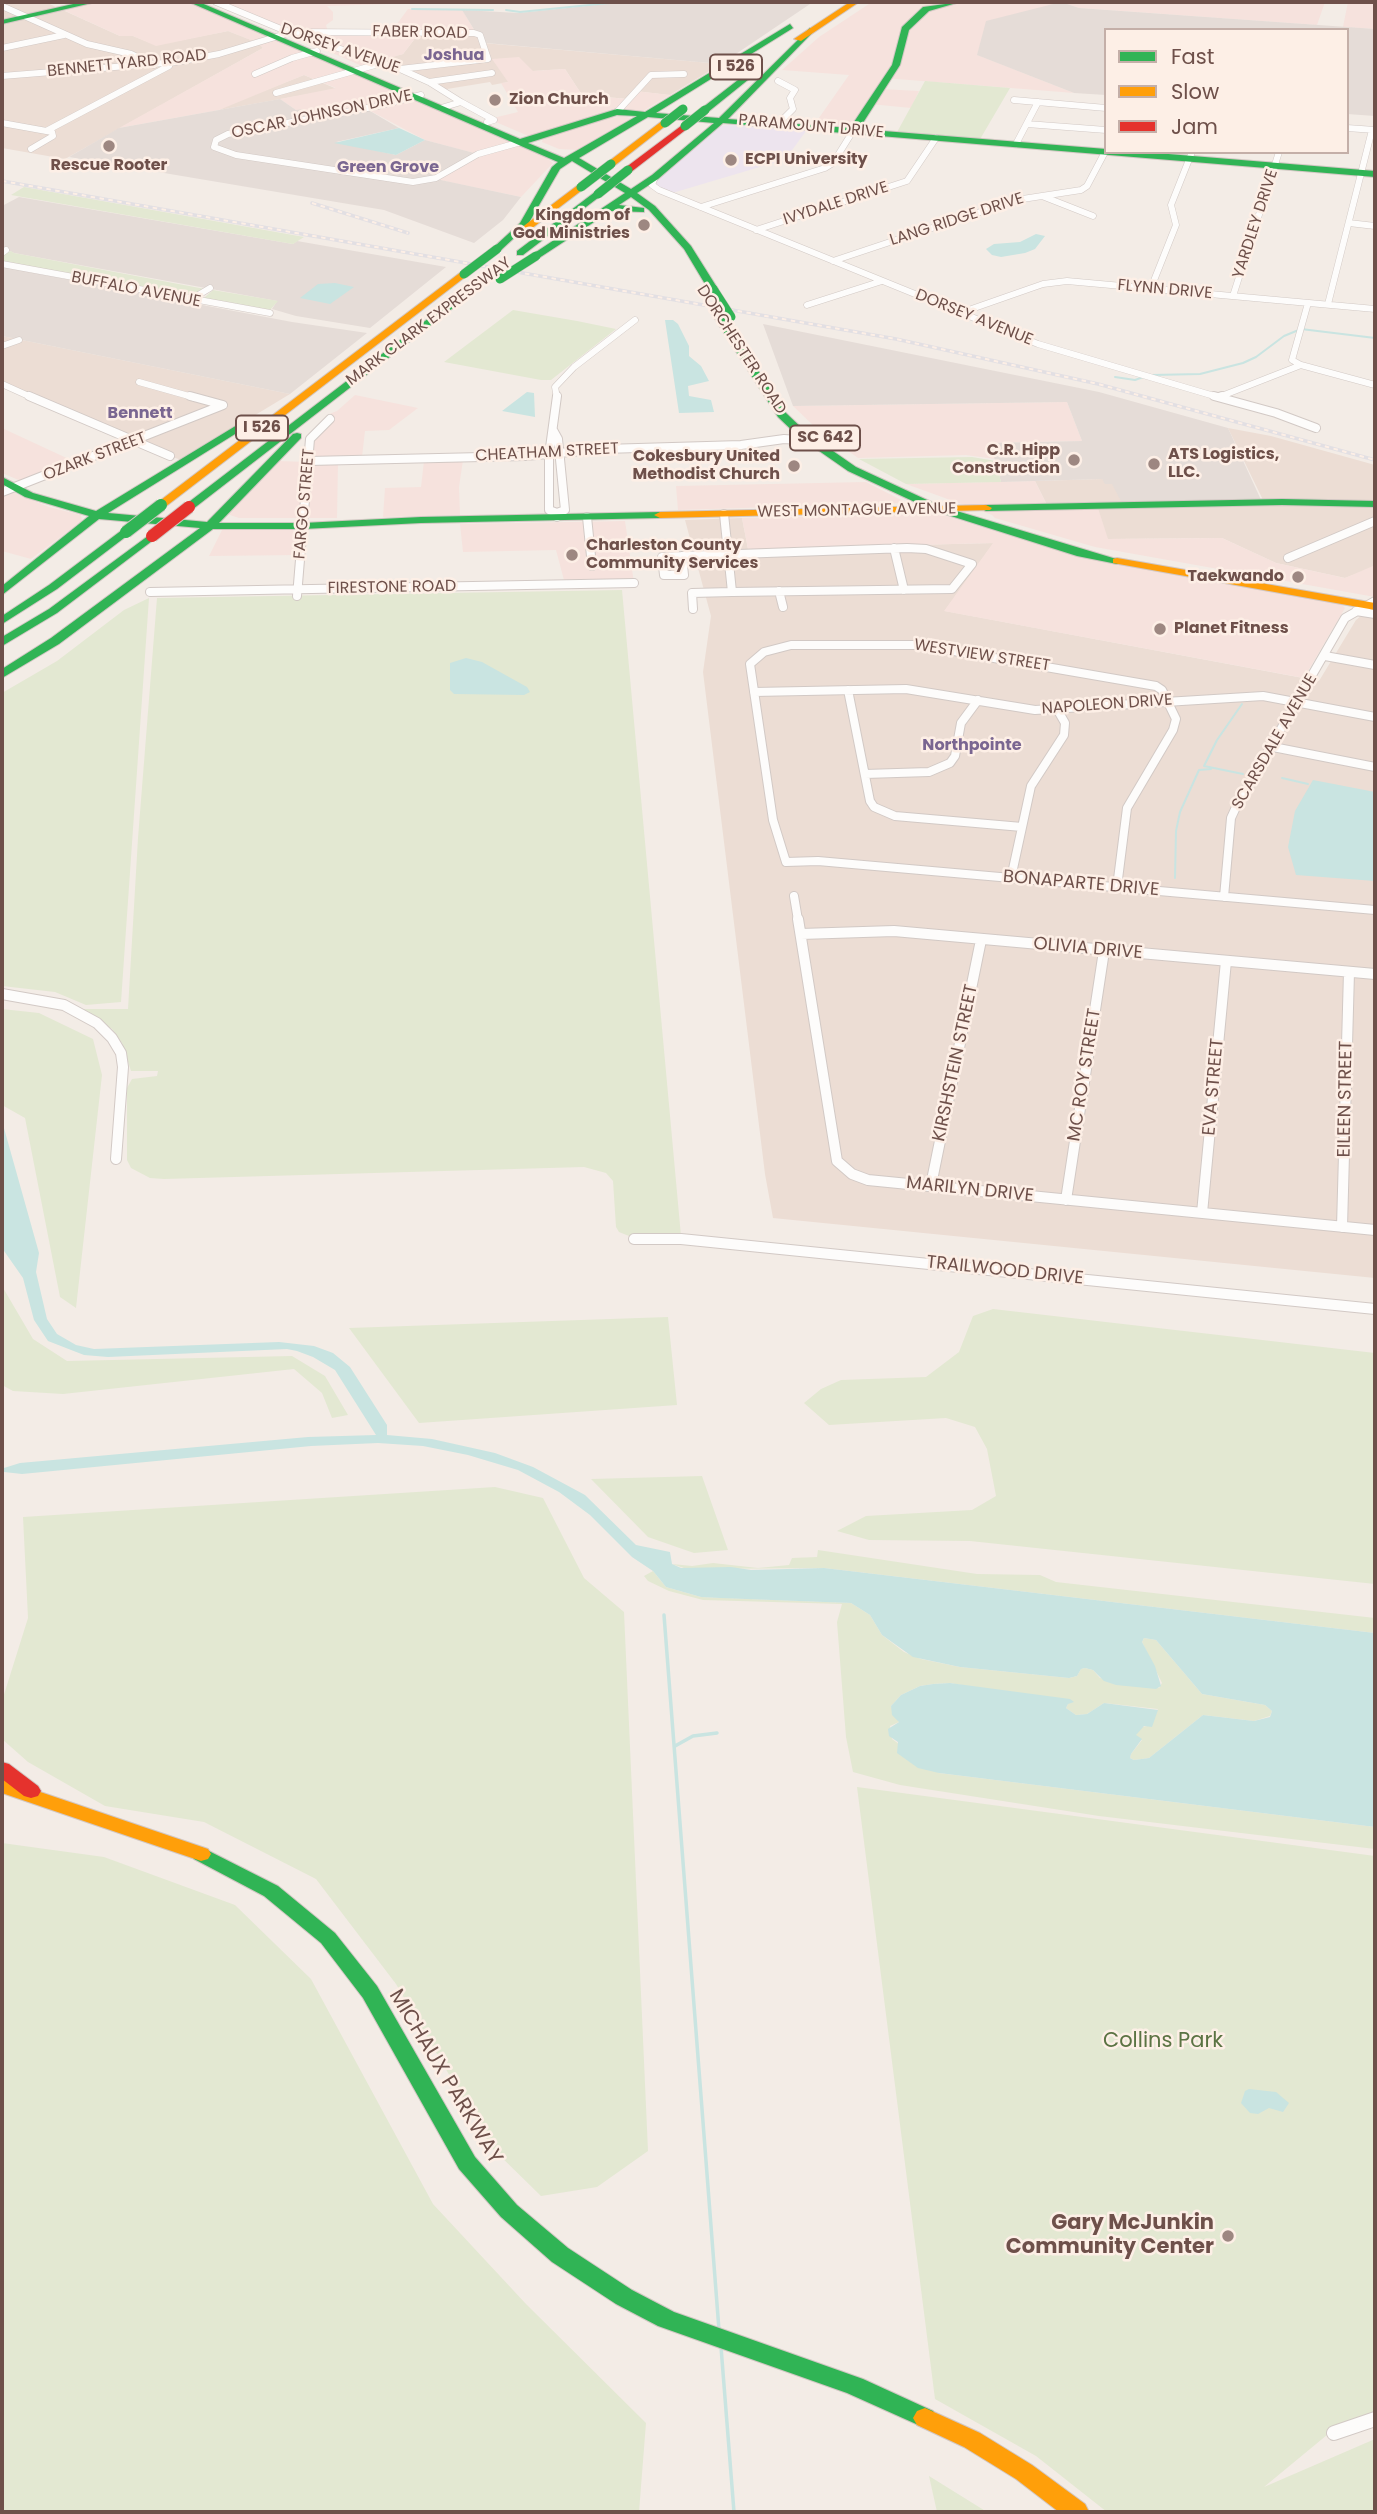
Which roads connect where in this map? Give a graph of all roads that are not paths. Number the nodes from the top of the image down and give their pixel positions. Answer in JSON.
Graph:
{"nodes":[{"id":1,"x":92,"y":2,"type":"edge"},
{"id":2,"x":193,"y":2,"type":"edge"},
{"id":3,"x":202,"y":2,"type":"edge"},
{"id":4,"x":216,"y":2,"type":"edge"},
{"id":5,"x":830,"y":2,"type":"edge"},
{"id":6,"x":855,"y":2,"type":"edge"},
{"id":7,"x":956,"y":2,"type":"edge"},
{"id":8,"x":2,"y":6,"type":"edge"},
{"id":9,"x":229,"y":15,"type":"junction"},
{"id":10,"x":26,"y":17,"type":"junction"},
{"id":11,"x":2,"y":22,"type":"edge"},
{"id":12,"x":790,"y":26,"type":"junction"},
{"id":13,"x":810,"y":30,"type":"junction"},
{"id":14,"x":64,"y":35,"type":"junction"},
{"id":15,"x":283,"y":35,"type":"junction"},
{"id":16,"x":2,"y":48,"type":"edge"},
{"id":17,"x":314,"y":52,"type":"junction"},
{"id":18,"x":177,"y":62,"type":"junction"},
{"id":19,"x":382,"y":63,"type":"junction"},
{"id":20,"x":154,"y":65,"type":"junction"},
{"id":21,"x":400,"y":69,"type":"junction"},
{"id":22,"x":357,"y":70,"type":"junction"},
{"id":23,"x":492,"y":73,"type":"dead end"},
{"id":24,"x":255,"y":74,"type":"dead end"},
{"id":25,"x":684,"y":74,"type":"dead end"},
{"id":26,"x":2,"y":76,"type":"edge"},
{"id":27,"x":778,"y":82,"type":"dead end"},
{"id":28,"x":422,"y":91,"type":"junction"},
{"id":29,"x":276,"y":93,"type":"dead end"},
{"id":30,"x":1014,"y":100,"type":"dead end"},
{"id":31,"x":1038,"y":102,"type":"junction"},
{"id":32,"x":450,"y":105,"type":"junction"},
{"id":33,"x":1104,"y":108,"type":"edge"},
{"id":34,"x":617,"y":112,"type":"junction"},
{"id":35,"x":648,"y":114,"type":"junction"},
{"id":36,"x":722,"y":120,"type":"junction"},
{"id":37,"x":2,"y":123,"type":"edge"},
{"id":38,"x":1027,"y":124,"type":"junction"},
{"id":39,"x":777,"y":125,"type":"junction"},
{"id":40,"x":1349,"y":128,"type":"edge"},
{"id":41,"x":48,"y":130,"type":"junction"},
{"id":42,"x":1104,"y":130,"type":"edge"},
{"id":43,"x":1374,"y":130,"type":"edge"},
{"id":44,"x":853,"y":131,"type":"junction"},
{"id":45,"x":936,"y":138,"type":"junction"},
{"id":46,"x":525,"y":140,"type":"junction"},
{"id":47,"x":1016,"y":144,"type":"junction"},
{"id":48,"x":31,"y":149,"type":"dead end"},
{"id":49,"x":588,"y":150,"type":"junction"},
{"id":50,"x":550,"y":151,"type":"junction"},
{"id":51,"x":1104,"y":152,"type":"edge"},
{"id":52,"x":1105,"y":154,"type":"edge"},
{"id":53,"x":1148,"y":154,"type":"edge"},
{"id":54,"x":1191,"y":156,"type":"edge"},
{"id":55,"x":1277,"y":159,"type":"edge"},
{"id":56,"x":565,"y":162,"type":"junction"},
{"id":57,"x":1368,"y":174,"type":"edge"},
{"id":58,"x":657,"y":183,"type":"junction"},
{"id":59,"x":628,"y":195,"type":"junction"},
{"id":60,"x":1039,"y":195,"type":"junction"},
{"id":61,"x":701,"y":207,"type":"junction"},
{"id":62,"x":606,"y":209,"type":"junction"},
{"id":63,"x":641,"y":211,"type":"junction"},
{"id":64,"x":1093,"y":216,"type":"dead end"},
{"id":65,"x":1349,"y":223,"type":"junction"},
{"id":66,"x":1375,"y":226,"type":"edge"},
{"id":67,"x":756,"y":230,"type":"junction"},
{"id":68,"x":497,"y":249,"type":"junction"},
{"id":69,"x":528,"y":255,"type":"junction"},
{"id":70,"x":832,"y":261,"type":"junction"},
{"id":71,"x":2,"y":264,"type":"edge"},
{"id":72,"x":882,"y":281,"type":"junction"},
{"id":73,"x":210,"y":288,"type":"dead end"},
{"id":74,"x":707,"y":288,"type":"junction"},
{"id":75,"x":1150,"y":288,"type":"junction"},
{"id":76,"x":1233,"y":296,"type":"junction"},
{"id":77,"x":190,"y":300,"type":"junction"},
{"id":78,"x":1308,"y":303,"type":"junction"},
{"id":79,"x":1328,"y":304,"type":"junction"},
{"id":80,"x":807,"y":305,"type":"dead end"},
{"id":81,"x":1375,"y":309,"type":"edge"},
{"id":82,"x":270,"y":313,"type":"dead end"},
{"id":83,"x":960,"y":313,"type":"junction"},
{"id":84,"x":724,"y":316,"type":"junction"},
{"id":85,"x":635,"y":320,"type":"dead end"},
{"id":86,"x":19,"y":340,"type":"dead end"},
{"id":87,"x":2,"y":346,"type":"edge"},
{"id":88,"x":362,"y":350,"type":"junction"},
{"id":89,"x":1301,"y":365,"type":"junction"},
{"id":90,"x":370,"y":368,"type":"junction"},
{"id":91,"x":139,"y":382,"type":"dead end"},
{"id":92,"x":2,"y":384,"type":"edge"},
{"id":93,"x":1375,"y":385,"type":"edge"},
{"id":94,"x":1219,"y":397,"type":"junction"},
{"id":95,"x":330,"y":419,"type":"dead end"},
{"id":96,"x":1316,"y":428,"type":"dead end"},
{"id":97,"x":553,"y":430,"type":"junction"},
{"id":98,"x":790,"y":434,"type":"junction"},
{"id":99,"x":132,"y":442,"type":"junction"},
{"id":100,"x":560,"y":453,"type":"junction"},
{"id":101,"x":549,"y":455,"type":"junction"},
{"id":102,"x":170,"y":456,"type":"dead end"},
{"id":103,"x":309,"y":461,"type":"junction"},
{"id":104,"x":7,"y":486,"type":"edge"},
{"id":105,"x":1375,"y":504,"type":"edge"},
{"id":106,"x":936,"y":508,"type":"junction"},
{"id":107,"x":961,"y":508,"type":"junction"},
{"id":108,"x":100,"y":513,"type":"junction"},
{"id":109,"x":724,"y":514,"type":"junction"},
{"id":110,"x":557,"y":515,"type":"junction"},
{"id":111,"x":587,"y":517,"type":"junction"},
{"id":112,"x":1375,"y":521,"type":"edge"},
{"id":113,"x":212,"y":524,"type":"junction"},
{"id":114,"x":303,"y":524,"type":"junction"},
{"id":115,"x":894,"y":548,"type":"junction"},
{"id":116,"x":729,"y":554,"type":"junction"},
{"id":117,"x":682,"y":556,"type":"dead end"},
{"id":118,"x":1288,"y":558,"type":"dead end"},
{"id":119,"x":592,"y":566,"type":"dead end"},
{"id":120,"x":634,"y":583,"type":"dead end"},
{"id":121,"x":904,"y":590,"type":"junction"},
{"id":122,"x":779,"y":591,"type":"junction"},
{"id":123,"x":2,"y":592,"type":"edge"},
{"id":124,"x":150,"y":592,"type":"dead end"},
{"id":125,"x":732,"y":592,"type":"junction"},
{"id":126,"x":297,"y":593,"type":"junction"},
{"id":127,"x":783,"y":607,"type":"dead end"},
{"id":128,"x":1370,"y":608,"type":"edge"},
{"id":129,"x":693,"y":609,"type":"dead end"},
{"id":130,"x":2,"y":621,"type":"edge"},
{"id":131,"x":2,"y":644,"type":"edge"},
{"id":132,"x":1325,"y":656,"type":"junction"},
{"id":133,"x":1375,"y":665,"type":"edge"},
{"id":134,"x":2,"y":674,"type":"edge"},
{"id":135,"x":848,"y":690,"type":"junction"},
{"id":136,"x":754,"y":692,"type":"junction"},
{"id":137,"x":978,"y":700,"type":"junction"},
{"id":138,"x":1168,"y":701,"type":"junction"},
{"id":139,"x":1298,"y":703,"type":"junction"},
{"id":140,"x":1057,"y":709,"type":"junction"},
{"id":141,"x":1375,"y":717,"type":"edge"},
{"id":142,"x":1272,"y":747,"type":"junction"},
{"id":143,"x":1375,"y":767,"type":"edge"},
{"id":144,"x":864,"y":774,"type":"junction"},
{"id":145,"x":1022,"y":827,"type":"junction"},
{"id":146,"x":786,"y":862,"type":"joint"},
{"id":147,"x":1012,"y":878,"type":"junction"},
{"id":148,"x":1117,"y":887,"type":"junction"},
{"id":149,"x":794,"y":896,"type":"dead end"},
{"id":150,"x":1224,"y":897,"type":"junction"},
{"id":151,"x":1375,"y":910,"type":"edge"},
{"id":152,"x":801,"y":934,"type":"junction"},
{"id":153,"x":981,"y":940,"type":"junction"},
{"id":154,"x":1104,"y":951,"type":"junction"},
{"id":155,"x":1226,"y":961,"type":"junction"},
{"id":156,"x":1349,"y":972,"type":"junction"},
{"id":157,"x":1375,"y":974,"type":"edge"},
{"id":158,"x":2,"y":996,"type":"edge"},
{"id":159,"x":116,"y":1158,"type":"dead end"},
{"id":160,"x":931,"y":1185,"type":"junction"},
{"id":161,"x":1066,"y":1200,"type":"junction"},
{"id":162,"x":1202,"y":1213,"type":"junction"},
{"id":163,"x":1342,"y":1227,"type":"junction"},
{"id":164,"x":1375,"y":1230,"type":"edge"},
{"id":165,"x":634,"y":1239,"type":"dead end"},
{"id":166,"x":1375,"y":1309,"type":"edge"},
{"id":167,"x":2,"y":1769,"type":"edge"},
{"id":168,"x":2,"y":1786,"type":"edge"},
{"id":169,"x":44,"y":1800,"type":"junction"},
{"id":170,"x":1375,"y":2419,"type":"edge"},
{"id":171,"x":1334,"y":2433,"type":"dead end"},
{"id":172,"x":1077,"y":2512,"type":"edge"}],
"edges":[{"from":1,"to":10,"type":"main road"},
{"from":2,"to":9,"type":"main road"},
{"from":3,"to":9,"type":"main road"},
{"from":4,"to":15,"type":"street","name":"DORSEY AVENUE"},
{"from":5,"to":12,"type":"main road","name":"MARK CLARK EXPRESSWAY","number":"I 526"},
{"from":6,"to":13,"type":"main road","name":"MARK CLARK EXPRESSWAY","number":"I 526"},
{"from":7,"to":44,"type":"main road"},
{"from":8,"to":10,"type":"street"},
{"from":9,"to":15,"type":"main road"},
{"from":10,"to":11,"type":"main road"},
{"from":10,"to":14,"type":"street"},
{"from":12,"to":35,"type":"main road"},
{"from":12,"to":68,"type":"main road","name":"MARK CLARK EXPRESSWAY","number":"I 526","bridge":true},
{"from":13,"to":36,"type":"main road"},
{"from":13,"to":69,"type":"main road","name":"MARK CLARK EXPRESSWAY","number":"I 526","bridge":true},
{"from":14,"to":16,"type":"street"},
{"from":14,"to":20,"type":"street"},
{"from":15,"to":17,"type":"main road"},
{"from":15,"to":18,"type":"street","name":"BENNETT YARD ROAD"},
{"from":15,"to":19,"type":"street","name":"DORSEY AVENUE"},
{"from":15,"to":21,"type":"street","name":"FABER ROAD"},
{"from":17,"to":22,"type":"main road"},
{"from":17,"to":24,"type":"street"},
{"from":18,"to":20,"type":"street","name":"BENNETT YARD ROAD"},
{"from":18,"to":41,"type":"street"},
{"from":19,"to":21,"type":"street","name":"DORSEY AVENUE"},
{"from":19,"to":22,"type":"street"},
{"from":20,"to":26,"type":"street","name":"BENNETT YARD ROAD"},
{"from":21,"to":28,"type":"street","name":"DORSEY AVENUE"},
{"from":22,"to":28,"type":"main road"},
{"from":22,"to":29,"type":"street"},
{"from":23,"to":28,"type":"street"},
{"from":25,"to":34,"type":"street"},
{"from":27,"to":39,"type":"street"},
{"from":28,"to":32,"type":"main road"},
{"from":28,"to":46,"type":"street","name":"OSCAR JOHNSON DRIVE"},
{"from":30,"to":31,"type":"street"},
{"from":31,"to":33,"type":"street"},
{"from":31,"to":38,"type":"street"},
{"from":32,"to":46,"type":"main road"},
{"from":32,"to":46,"type":"main road"},
{"from":34,"to":35,"type":"main road","name":"PARAMOUNT DRIVE"},
{"from":34,"to":46,"type":"main road","name":"PARAMOUNT DRIVE"},
{"from":35,"to":36,"type":"main road","name":"PARAMOUNT DRIVE"},
{"from":35,"to":49,"type":"main road"},
{"from":36,"to":39,"type":"main road","name":"PARAMOUNT DRIVE"},
{"from":36,"to":58,"type":"main road"},
{"from":37,"to":41,"type":"street"},
{"from":38,"to":42,"type":"street"},
{"from":38,"to":47,"type":"street"},
{"from":39,"to":44,"type":"main road","name":"PARAMOUNT DRIVE"},
{"from":40,"to":43,"type":"street"},
{"from":41,"to":48,"type":"street"},
{"from":43,"to":57,"type":"street"},
{"from":44,"to":45,"type":"main road","name":"PARAMOUNT DRIVE"},
{"from":44,"to":61,"type":"street"},
{"from":45,"to":47,"type":"main road","name":"PARAMOUNT DRIVE"},
{"from":45,"to":67,"type":"street","name":"IVYDALE DRIVE"},
{"from":46,"to":50,"type":"main road"},
{"from":47,"to":51,"type":"main road","name":"PARAMOUNT DRIVE"},
{"from":49,"to":50,"type":"main road"},
{"from":49,"to":56,"type":"main road"},
{"from":50,"to":56,"type":"main road"},
{"from":52,"to":60,"type":"street","name":"LANG RIDGE DRIVE"},
{"from":53,"to":54,"type":"main road","name":"PARAMOUNT DRIVE"},
{"from":54,"to":55,"type":"main road","name":"PARAMOUNT DRIVE"},
{"from":54,"to":75,"type":"street"},
{"from":55,"to":57,"type":"main road","name":"PARAMOUNT DRIVE"},
{"from":55,"to":76,"type":"street","name":"YARDLEY DRIVE"},
{"from":56,"to":59,"type":"main road","name":"DORCHESTER ROAD","number":"SC 642"},
{"from":56,"to":68,"type":"main road"},
{"from":57,"to":65,"type":"street"},
{"from":58,"to":59,"type":"main road"},
{"from":58,"to":61,"type":"street","name":"DORSEY AVENUE"},
{"from":59,"to":62,"type":"main road"},
{"from":59,"to":63,"type":"main road","name":"DORCHESTER ROAD","number":"SC 642"},
{"from":59,"to":74,"type":"main road","name":"DORCHESTER ROAD","number":"SC 642"},
{"from":60,"to":64,"type":"street"},
{"from":60,"to":70,"type":"street","name":"LANG RIDGE DRIVE"},
{"from":61,"to":67,"type":"street","name":"DORSEY AVENUE"},
{"from":62,"to":63,"type":"main road"},
{"from":62,"to":69,"type":"main road"},
{"from":63,"to":74,"type":"main road","name":"DORCHESTER ROAD","number":"SC 642"},
{"from":65,"to":66,"type":"street"},
{"from":65,"to":79,"type":"street"},
{"from":67,"to":70,"type":"street","name":"DORSEY AVENUE"},
{"from":68,"to":88,"type":"main road","name":"MARK CLARK EXPRESSWAY","number":"I 526","bridge":true},
{"from":69,"to":90,"type":"main road","name":"MARK CLARK EXPRESSWAY","number":"I 526","bridge":true},
{"from":70,"to":72,"type":"street","name":"DORSEY AVENUE"},
{"from":71,"to":77,"type":"street","name":"BUFFALO AVENUE"},
{"from":72,"to":80,"type":"street"},
{"from":72,"to":83,"type":"street","name":"DORSEY AVENUE"},
{"from":73,"to":77,"type":"street"},
{"from":74,"to":84,"type":"main road","name":"DORCHESTER ROAD","number":"SC 642"},
{"from":75,"to":76,"type":"street","name":"FLYNN DRIVE"},
{"from":75,"to":83,"type":"street","name":"FLYNN DRIVE"},
{"from":76,"to":78,"type":"street","name":"FLYNN DRIVE"},
{"from":77,"to":82,"type":"street","name":"BUFFALO AVENUE"},
{"from":78,"to":79,"type":"street","name":"FLYNN DRIVE"},
{"from":78,"to":89,"type":"street"},
{"from":79,"to":81,"type":"street","name":"FLYNN DRIVE"},
{"from":83,"to":94,"type":"street","name":"DORSEY AVENUE"},
{"from":84,"to":98,"type":"main road","name":"DORCHESTER ROAD","number":"SC 642"},
{"from":84,"to":107,"type":"main road","name":"DORCHESTER ROAD","number":"SC 642"},
{"from":85,"to":97,"type":"street"},
{"from":86,"to":87,"type":"street"},
{"from":88,"to":108,"type":"main road"},
{"from":88,"to":130,"type":"main road","name":"MARK CLARK EXPRESSWAY","number":"I 526","bridge":true},
{"from":89,"to":93,"type":"street"},
{"from":89,"to":94,"type":"street"},
{"from":90,"to":113,"type":"main road"},
{"from":90,"to":131,"type":"main road","name":"MARK CLARK EXPRESSWAY","number":"I 526","bridge":true},
{"from":91,"to":99,"type":"street","name":"OZARK STREET"},
{"from":92,"to":99,"type":"street"},
{"from":94,"to":96,"type":"street","name":"DORSEY AVENUE"},
{"from":95,"to":103,"type":"street","name":"FARGO STREET"},
{"from":97,"to":100,"type":"street"},
{"from":97,"to":101,"type":"street"},
{"from":98,"to":100,"type":"street","name":"CHEATHAM STREET"},
{"from":98,"to":106,"type":"main road","name":"DORCHESTER ROAD","number":"SC 642"},
{"from":99,"to":102,"type":"street"},
{"from":99,"to":104,"type":"street","name":"OZARK STREET"},
{"from":100,"to":101,"type":"street","name":"CHEATHAM STREET"},
{"from":100,"to":110,"type":"street"},
{"from":101,"to":103,"type":"street","name":"CHEATHAM STREET"},
{"from":101,"to":110,"type":"street"},
{"from":103,"to":114,"type":"street","name":"FARGO STREET"},
{"from":104,"to":108,"type":"main road","name":"WEST MONTAGUE AVENUE"},
{"from":105,"to":107,"type":"main road","name":"WEST MONTAGUE AVENUE"},
{"from":106,"to":107,"type":"main road","name":"WEST MONTAGUE AVENUE"},
{"from":106,"to":109,"type":"main road","name":"WEST MONTAGUE AVENUE"},
{"from":106,"to":128,"type":"main road","name":"DORCHESTER ROAD","number":"SC 642"},
{"from":107,"to":128,"type":"main road","name":"DORCHESTER ROAD","number":"SC 642"},
{"from":108,"to":113,"type":"main road","name":"WEST MONTAGUE AVENUE"},
{"from":108,"to":123,"type":"main road"},
{"from":109,"to":111,"type":"main road","name":"WEST MONTAGUE AVENUE"},
{"from":109,"to":116,"type":"street"},
{"from":110,"to":111,"type":"main road","name":"WEST MONTAGUE AVENUE"},
{"from":110,"to":114,"type":"main road","name":"WEST MONTAGUE AVENUE"},
{"from":111,"to":119,"type":"street"},
{"from":112,"to":118,"type":"street"},
{"from":113,"to":114,"type":"main road","name":"WEST MONTAGUE AVENUE"},
{"from":113,"to":134,"type":"main road"},
{"from":114,"to":126,"type":"street","name":"FARGO STREET"},
{"from":115,"to":116,"type":"street"},
{"from":115,"to":121,"type":"street"},
{"from":115,"to":121,"type":"street"},
{"from":116,"to":117,"type":"street"},
{"from":116,"to":125,"type":"street"},
{"from":120,"to":126,"type":"street","name":"FIRESTONE ROAD"},
{"from":121,"to":122,"type":"street"},
{"from":122,"to":125,"type":"street"},
{"from":122,"to":127,"type":"street"},
{"from":124,"to":126,"type":"street","name":"FIRESTONE ROAD"},
{"from":125,"to":129,"type":"street"},
{"from":128,"to":132,"type":"street","name":"SCARSDALE AVENUE"},
{"from":132,"to":133,"type":"street"},
{"from":132,"to":139,"type":"street","name":"SCARSDALE AVENUE"},
{"from":135,"to":136,"type":"street","name":"NAPOLEON DRIVE"},
{"from":135,"to":137,"type":"street","name":"NAPOLEON DRIVE"},
{"from":135,"to":144,"type":"street"},
{"from":136,"to":138,"type":"street","name":"WESTVIEW STREET"},
{"from":136,"to":146,"type":"street","name":"WESTVIEW STREET"},
{"from":137,"to":140,"type":"street","name":"NAPOLEON DRIVE"},
{"from":137,"to":144,"type":"street"},
{"from":138,"to":139,"type":"street","name":"NAPOLEON DRIVE"},
{"from":138,"to":140,"type":"street","name":"NAPOLEON DRIVE"},
{"from":138,"to":148,"type":"street"},
{"from":139,"to":141,"type":"street","name":"NAPOLEON DRIVE"},
{"from":139,"to":142,"type":"street","name":"SCARSDALE AVENUE"},
{"from":140,"to":145,"type":"street"},
{"from":142,"to":143,"type":"street"},
{"from":142,"to":150,"type":"street","name":"SCARSDALE AVENUE"},
{"from":144,"to":145,"type":"street"},
{"from":145,"to":147,"type":"street"},
{"from":146,"to":147,"type":"street","name":"BONAPARTE DRIVE"},
{"from":147,"to":148,"type":"street","name":"BONAPARTE DRIVE"},
{"from":148,"to":150,"type":"street","name":"BONAPARTE DRIVE"},
{"from":149,"to":152,"type":"street","name":"MARILYN DRIVE"},
{"from":150,"to":151,"type":"street","name":"BONAPARTE DRIVE"},
{"from":152,"to":153,"type":"street","name":"OLIVIA DRIVE"},
{"from":152,"to":160,"type":"street","name":"MARILYN DRIVE"},
{"from":153,"to":154,"type":"street","name":"OLIVIA DRIVE"},
{"from":153,"to":160,"type":"street","name":"KIRSHSTEIN STREET"},
{"from":154,"to":155,"type":"street","name":"OLIVIA DRIVE"},
{"from":154,"to":161,"type":"street","name":"MC ROY STREET"},
{"from":155,"to":156,"type":"street","name":"OLIVIA DRIVE"},
{"from":155,"to":162,"type":"street","name":"EVA STREET"},
{"from":156,"to":157,"type":"street","name":"OLIVIA DRIVE"},
{"from":156,"to":163,"type":"street","name":"EILEEN STREET"},
{"from":158,"to":159,"type":"street"},
{"from":160,"to":161,"type":"street","name":"MARILYN DRIVE"},
{"from":161,"to":162,"type":"street","name":"MARILYN DRIVE"},
{"from":162,"to":163,"type":"street","name":"MARILYN DRIVE"},
{"from":163,"to":164,"type":"street","name":"MARILYN DRIVE"},
{"from":165,"to":166,"type":"street","name":"TRAILWOOD DRIVE"},
{"from":167,"to":169,"type":"main road"},
{"from":168,"to":169,"type":"main road","name":"MICHAUX PARKWAY"},
{"from":169,"to":172,"type":"main road","name":"MICHAUX PARKWAY"},
{"from":170,"to":171,"type":"street"}]}
